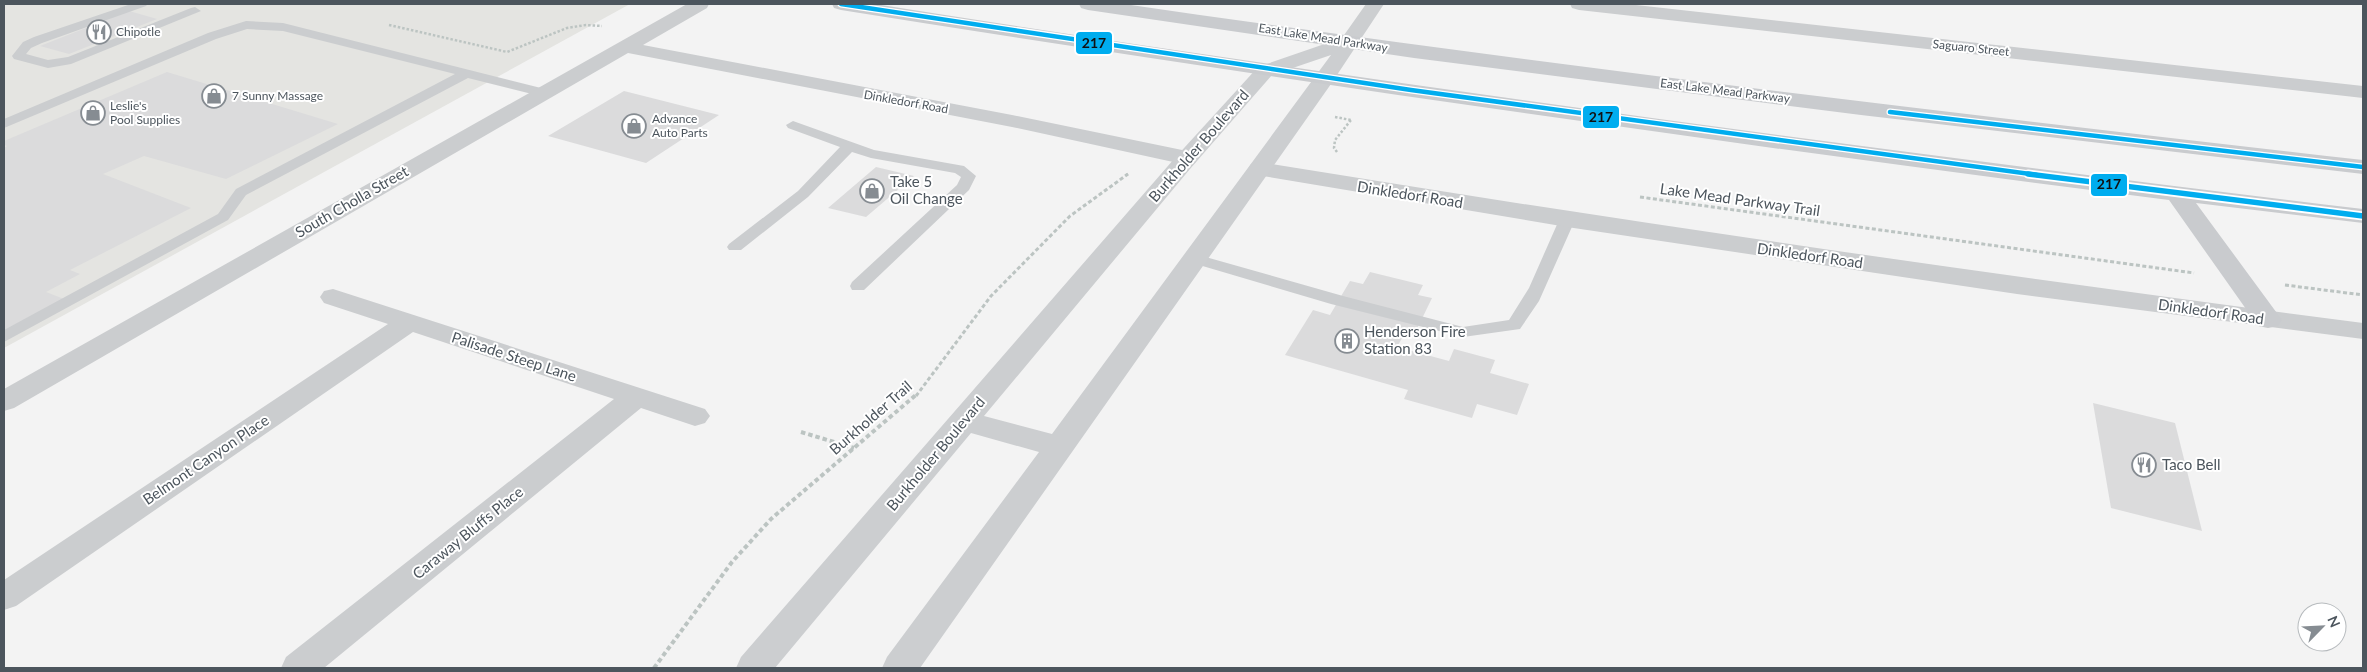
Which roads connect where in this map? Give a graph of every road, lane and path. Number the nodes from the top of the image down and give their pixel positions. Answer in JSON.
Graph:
{"nodes":[{"id":1,"x":142,"y":4,"type":"edge"},
{"id":2,"x":700,"y":4,"type":"edge"},
{"id":3,"x":841,"y":4,"type":"edge"},
{"id":4,"x":1088,"y":4,"type":"edge"},
{"id":5,"x":1375,"y":4,"type":"edge"},
{"id":6,"x":1579,"y":4,"type":"edge"},
{"id":7,"x":1641,"y":8,"type":"edge"},
{"id":8,"x":194,"y":11,"type":"dead end"},
{"id":9,"x":1347,"y":43,"type":"junction"},
{"id":10,"x":625,"y":47,"type":"junction"},
{"id":11,"x":1265,"y":71,"type":"junction"},
{"id":12,"x":465,"y":74,"type":"junction"},
{"id":13,"x":1324,"y":80,"type":"junction"},
{"id":14,"x":2363,"y":92,"type":"edge"},
{"id":15,"x":544,"y":93,"type":"junction"},
{"id":16,"x":1351,"y":120,"type":"dead end"},
{"id":17,"x":4,"y":124,"type":"edge"},
{"id":18,"x":793,"y":125,"type":"dead end"},
{"id":19,"x":849,"y":146,"type":"junction"},
{"id":20,"x":1153,"y":151,"type":"junction"},
{"id":21,"x":1340,"y":156,"type":"dead end"},
{"id":22,"x":1187,"y":158,"type":"junction"},
{"id":23,"x":2363,"y":167,"type":"edge"},
{"id":24,"x":1259,"y":169,"type":"junction"},
{"id":25,"x":2177,"y":194,"type":"junction"},
{"id":26,"x":1636,"y":197,"type":"dead end"},
{"id":27,"x":2363,"y":216,"type":"edge"},
{"id":28,"x":1567,"y":220,"type":"junction"},
{"id":29,"x":735,"y":247,"type":"dead end"},
{"id":30,"x":1195,"y":259,"type":"junction"},
{"id":31,"x":2179,"y":271,"type":"dead end"},
{"id":32,"x":2283,"y":285,"type":"dead end"},
{"id":33,"x":858,"y":286,"type":"dead end"},
{"id":34,"x":2363,"y":295,"type":"edge"},
{"id":35,"x":333,"y":297,"type":"dead end"},
{"id":36,"x":2268,"y":320,"type":"junction"},
{"id":37,"x":408,"y":323,"type":"junction"},
{"id":38,"x":2363,"y":331,"type":"edge"},
{"id":39,"x":4,"y":337,"type":"edge"},
{"id":40,"x":636,"y":397,"type":"junction"},
{"id":41,"x":4,"y":401,"type":"edge"},
{"id":42,"x":695,"y":416,"type":"dead end"},
{"id":43,"x":964,"y":421,"type":"junction"},
{"id":44,"x":801,"y":432,"type":"dead end"},
{"id":45,"x":1060,"y":447,"type":"junction"},
{"id":46,"x":855,"y":448,"type":"junction"},
{"id":47,"x":4,"y":597,"type":"edge"},
{"id":48,"x":299,"y":668,"type":"edge"},
{"id":49,"x":654,"y":668,"type":"edge"},
{"id":50,"x":754,"y":668,"type":"edge"},
{"id":51,"x":900,"y":668,"type":"edge"}],
"edges":[{"from":1,"to":8,"type":"lane"},
{"from":2,"to":10,"type":"street","name":"South Cholla Street"},
{"from":3,"to":11,"type":"main road"},
{"from":4,"to":9,"type":"main road","name":"East Lake Mead Parkway"},
{"from":5,"to":9,"type":"main road"},
{"from":6,"to":7,"type":"street","name":"Saguaro Street"},
{"from":7,"to":14,"type":"street","name":"Saguaro Street"},
{"from":9,"to":11,"type":"main road","name":"Burkholder Boulevard"},
{"from":9,"to":13,"type":"main road"},
{"from":9,"to":23,"type":"main road","name":"East Lake Mead Parkway"},
{"from":10,"to":15,"type":"street","name":"South Cholla Street"},
{"from":10,"to":20,"type":"street","name":"Dinkledorf Road"},
{"from":11,"to":13,"type":"main road"},
{"from":11,"to":22,"type":"main road","name":"Burkholder Boulevard"},
{"from":12,"to":15,"type":"lane"},
{"from":12,"to":17,"type":"lane"},
{"from":12,"to":39,"type":"lane"},
{"from":13,"to":24,"type":"main road"},
{"from":13,"to":25,"type":"main road"},
{"from":15,"to":41,"type":"street","name":"South Cholla Street"},
{"from":16,"to":21,"type":"path"},
{"from":18,"to":19,"type":"lane"},
{"from":19,"to":29,"type":"lane"},
{"from":19,"to":33,"type":"lane"},
{"from":20,"to":22,"type":"street","name":"Dinkledorf Road"},
{"from":20,"to":46,"type":"path","name":"Burkholder Trail"},
{"from":22,"to":43,"type":"main road","name":"Burkholder Boulevard"},
{"from":24,"to":28,"type":"street","name":"Dinkledorf Road"},
{"from":24,"to":30,"type":"main road"},
{"from":25,"to":27,"type":"main road"},
{"from":25,"to":36,"type":"main road"},
{"from":26,"to":31,"type":"path","name":"Lake Mead Parkway Trail"},
{"from":28,"to":30,"type":"lane"},
{"from":28,"to":36,"type":"street","name":"Dinkledorf Road"},
{"from":30,"to":45,"type":"main road"},
{"from":32,"to":34,"type":"path"},
{"from":35,"to":37,"type":"street","name":"Palisade Steep Lane"},
{"from":36,"to":38,"type":"street","name":"Dinkledorf Road"},
{"from":37,"to":40,"type":"street","name":"Palisade Steep Lane"},
{"from":37,"to":47,"type":"street","name":"Belmont Canyon Place"},
{"from":40,"to":42,"type":"street","name":"Palisade Steep Lane"},
{"from":40,"to":48,"type":"street","name":"Caraway Bluffs Place"},
{"from":43,"to":45,"type":"main road"},
{"from":43,"to":50,"type":"main road","name":"Burkholder Boulevard"},
{"from":44,"to":46,"type":"path"},
{"from":45,"to":51,"type":"main road"},
{"from":46,"to":49,"type":"path","name":"Burkholder Trail"}]}
